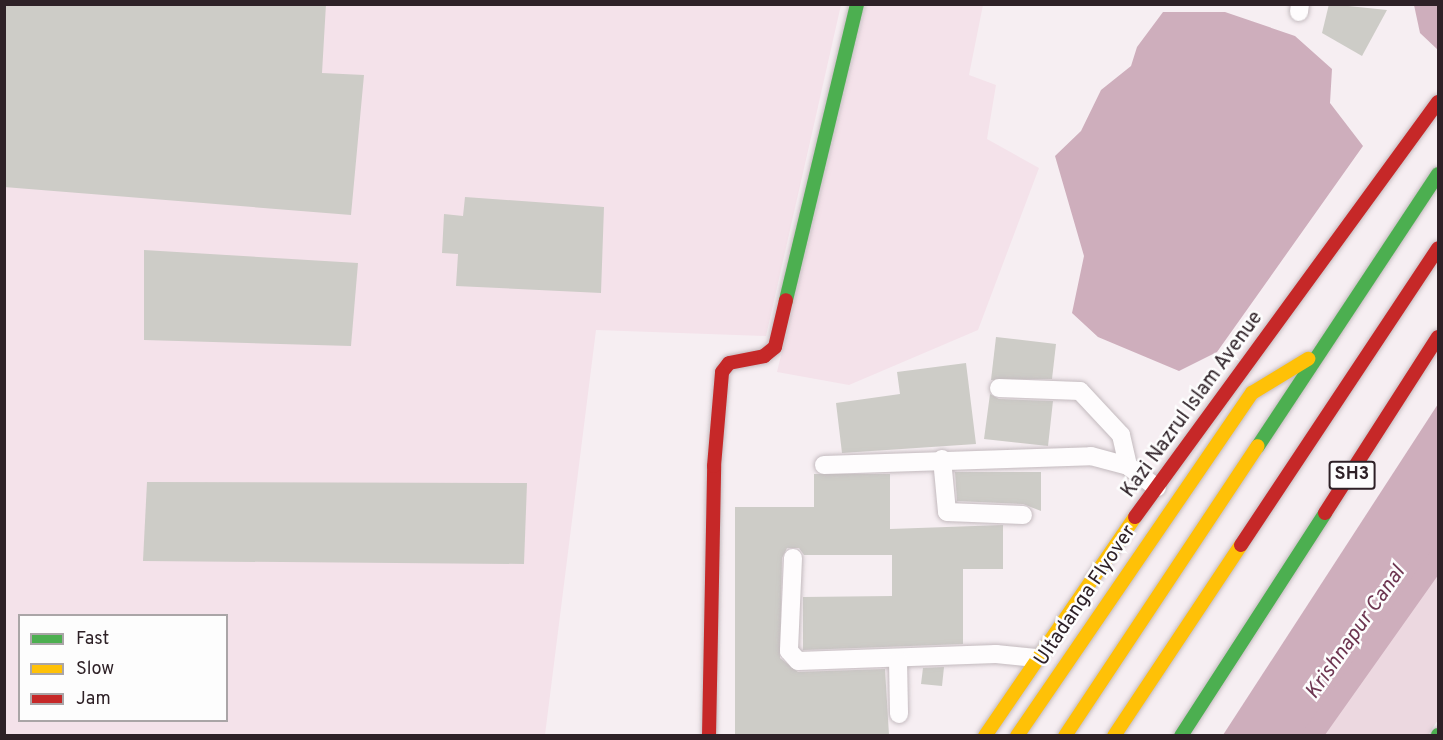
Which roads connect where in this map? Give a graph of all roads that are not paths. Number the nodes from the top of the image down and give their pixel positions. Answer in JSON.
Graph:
{"nodes":[{"id":1,"x":857,"y":4,"type":"edge"},
{"id":2,"x":1438,"y":102,"type":"edge"},
{"id":3,"x":1438,"y":174,"type":"edge"},
{"id":4,"x":1438,"y":249,"type":"edge"},
{"id":5,"x":1438,"y":337,"type":"edge"},
{"id":6,"x":1314,"y":355,"type":"junction"},
{"id":7,"x":999,"y":388,"type":"dead end"},
{"id":8,"x":942,"y":459,"type":"junction"},
{"id":9,"x":824,"y":465,"type":"dead end"},
{"id":10,"x":1128,"y":466,"type":"junction"},
{"id":11,"x":1157,"y":488,"type":"junction"},
{"id":12,"x":1023,"y":515,"type":"dead end"},
{"id":13,"x":793,"y":558,"type":"dead end"},
{"id":14,"x":1036,"y":658,"type":"junction"},
{"id":15,"x":898,"y":660,"type":"junction"},
{"id":16,"x":899,"y":714,"type":"dead end"},
{"id":17,"x":709,"y":735,"type":"edge"},
{"id":18,"x":985,"y":735,"type":"edge"},
{"id":19,"x":1017,"y":735,"type":"edge"},
{"id":20,"x":1065,"y":735,"type":"edge"},
{"id":21,"x":1114,"y":735,"type":"edge"},
{"id":22,"x":1181,"y":735,"type":"edge"}],
"edges":[{"from":1,"to":17,"type":"main road"},
{"from":2,"to":11,"type":"main road","name":"Kazi Nazrul Islam Avenue"},
{"from":3,"to":6,"type":"main road"},
{"from":4,"to":21,"type":"main road"},
{"from":5,"to":22,"type":"main road","number":"SH3"},
{"from":6,"to":19,"type":"main road","name":"Ultadanga Flyover"},
{"from":6,"to":20,"type":"main road"},
{"from":7,"to":10,"type":"street"},
{"from":8,"to":9,"type":"street"},
{"from":8,"to":10,"type":"street"},
{"from":8,"to":12,"type":"street"},
{"from":10,"to":11,"type":"street"},
{"from":11,"to":14,"type":"main road","name":"Kazi Nazrul Islam Avenue"},
{"from":13,"to":15,"type":"street"},
{"from":14,"to":15,"type":"street"},
{"from":14,"to":18,"type":"main road","name":"Kazi Nazrul Islam Avenue"},
{"from":15,"to":16,"type":"street"}]}
